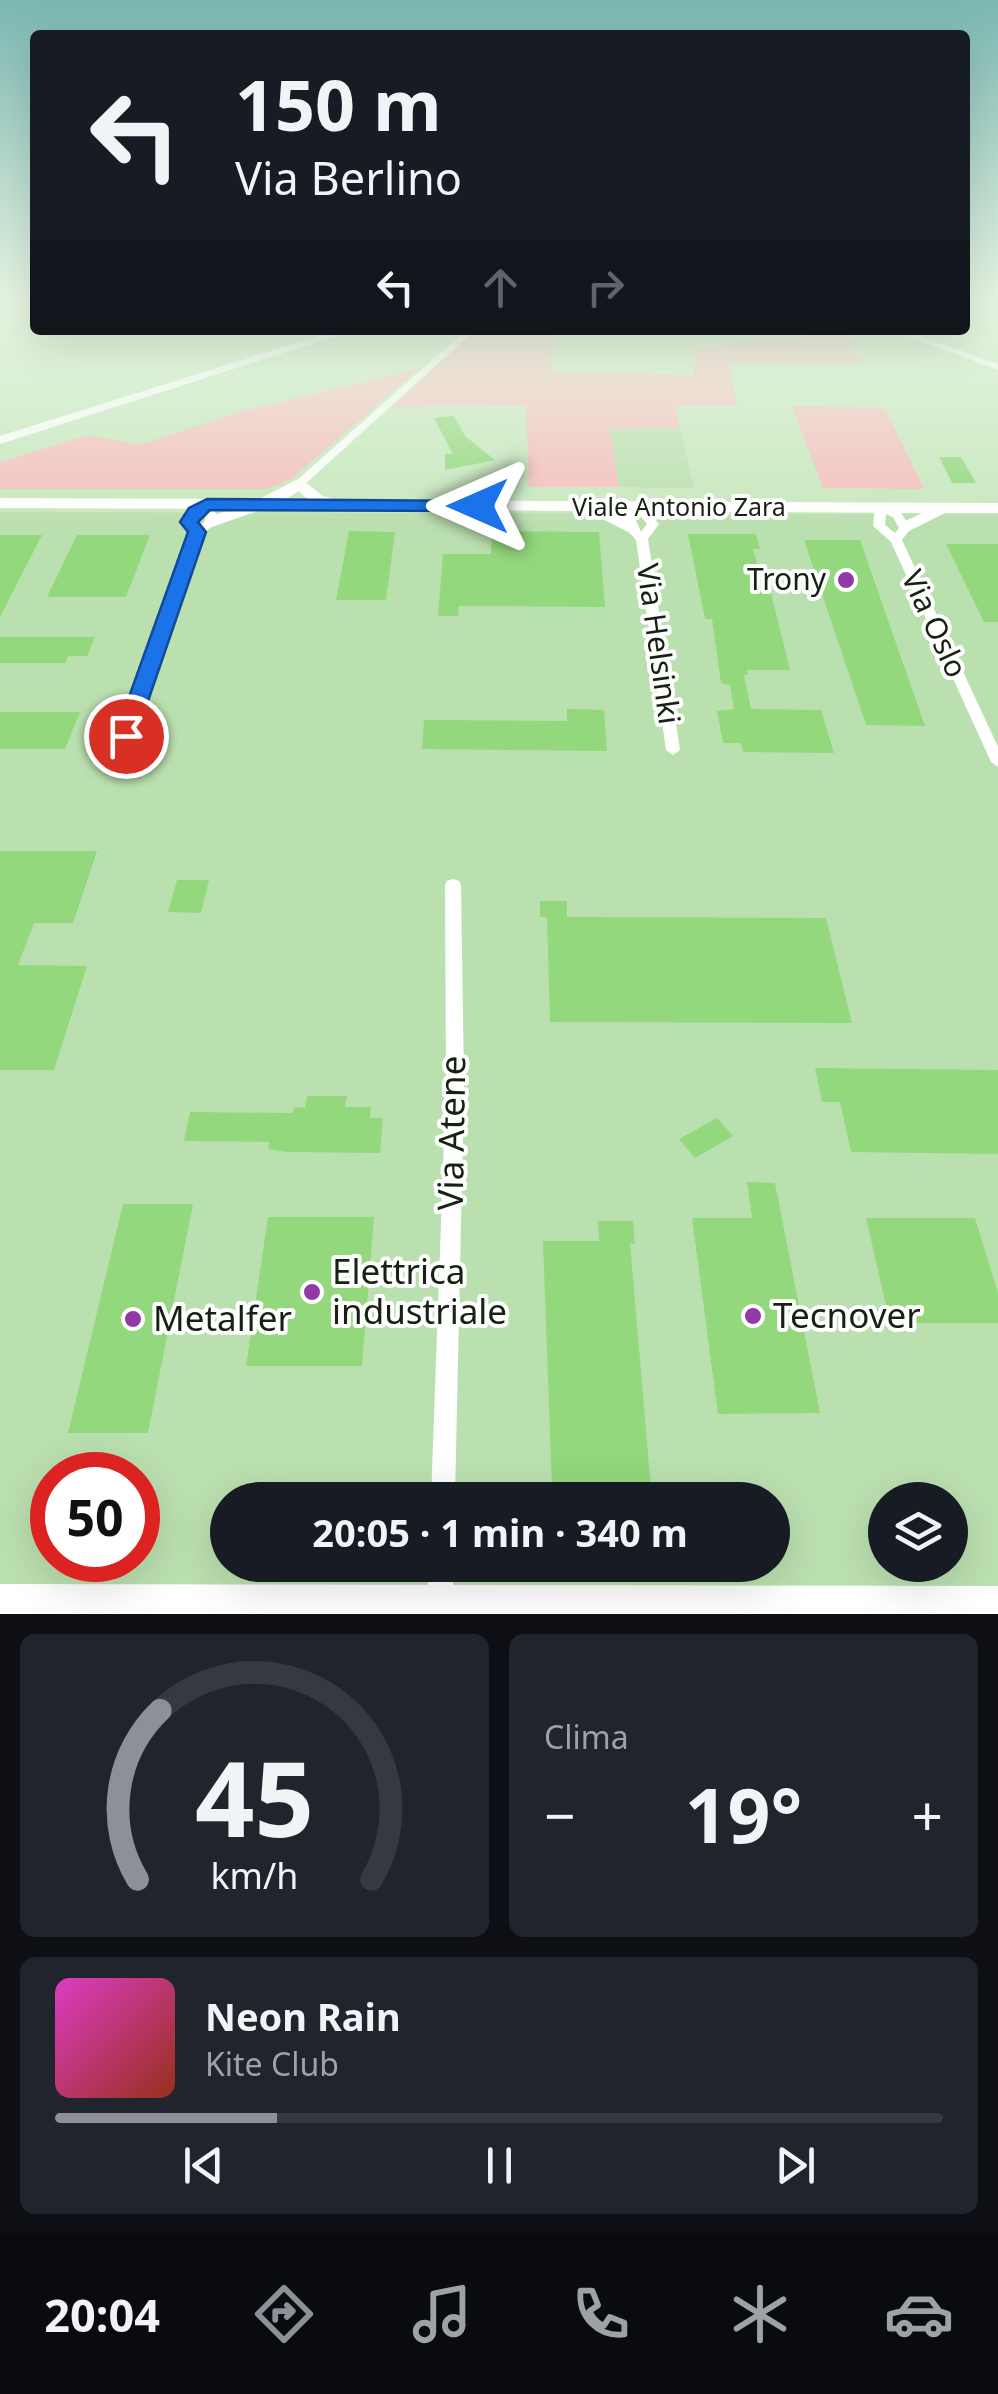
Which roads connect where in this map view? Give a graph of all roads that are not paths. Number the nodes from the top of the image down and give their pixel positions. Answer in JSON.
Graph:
{"nodes":[{"id":1,"x":201,"y":374,"type":"edge"},
{"id":2,"x":422,"y":374,"type":"edge"},
{"id":3,"x":0,"y":440,"type":"edge"},
{"id":4,"x":300,"y":483,"type":"junction"},
{"id":5,"x":0,"y":503,"type":"edge"},
{"id":6,"x":254,"y":504,"type":"junction"},
{"id":7,"x":339,"y":505,"type":"junction"},
{"id":8,"x":582,"y":506,"type":"junction"},
{"id":9,"x":638,"y":506,"type":"junction"},
{"id":10,"x":698,"y":507,"type":"junction"},
{"id":11,"x":946,"y":508,"type":"junction"},
{"id":12,"x":998,"y":508,"type":"edge"},
{"id":13,"x":880,"y":517,"type":"junction"},
{"id":14,"x":201,"y":520,"type":"junction"},
{"id":15,"x":642,"y":531,"type":"junction"},
{"id":16,"x":901,"y":534,"type":"junction"},
{"id":17,"x":674,"y":750,"type":"dead end"},
{"id":18,"x":117,"y":762,"type":"dead end"},
{"id":19,"x":998,"y":762,"type":"edge"},
{"id":20,"x":454,"y":886,"type":"dead end"},
{"id":21,"x":444,"y":1482,"type":"edge"},
{"id":22,"x":441,"y":1582,"type":"edge"},
{"id":23,"x":0,"y":1601,"type":"edge"},
{"id":24,"x":440,"y":1602,"type":"junction"},
{"id":25,"x":998,"y":1604,"type":"edge"}],
"edges":[{"from":1,"to":3,"type":"street"},
{"from":2,"to":4,"type":"street"},
{"from":4,"to":6,"type":"main road"},
{"from":4,"to":7,"type":"main road"},
{"from":5,"to":14,"type":"main road"},
{"from":6,"to":7,"type":"main road","name":"Viale Antonio Zara"},
{"from":6,"to":14,"type":"main road"},
{"from":7,"to":8,"type":"main road","name":"Viale Antonio Zara"},
{"from":8,"to":9,"type":"main road","name":"Viale Antonio Zara"},
{"from":8,"to":15,"type":"main road"},
{"from":9,"to":10,"type":"main road","name":"Viale Antonio Zara"},
{"from":9,"to":15,"type":"street","name":"Via Helsinki"},
{"from":9,"to":15,"type":"street","name":"Via Helsinki"},
{"from":10,"to":13,"type":"main road","name":"Viale Antonio Zara"},
{"from":10,"to":15,"type":"main road"},
{"from":11,"to":12,"type":"main road"},
{"from":11,"to":13,"type":"main road"},
{"from":11,"to":16,"type":"main road"},
{"from":13,"to":16,"type":"street","name":"Via Oslo"},
{"from":13,"to":16,"type":"street","name":"Via Oslo"},
{"from":14,"to":18,"type":"street"},
{"from":15,"to":17,"type":"street","name":"Via Helsinki"},
{"from":16,"to":19,"type":"street","name":"Via Oslo"},
{"from":20,"to":21,"type":"street","name":"Via Atene"},
{"from":22,"to":24,"type":"street"},
{"from":23,"to":24,"type":"street"},
{"from":24,"to":25,"type":"street"}]}
